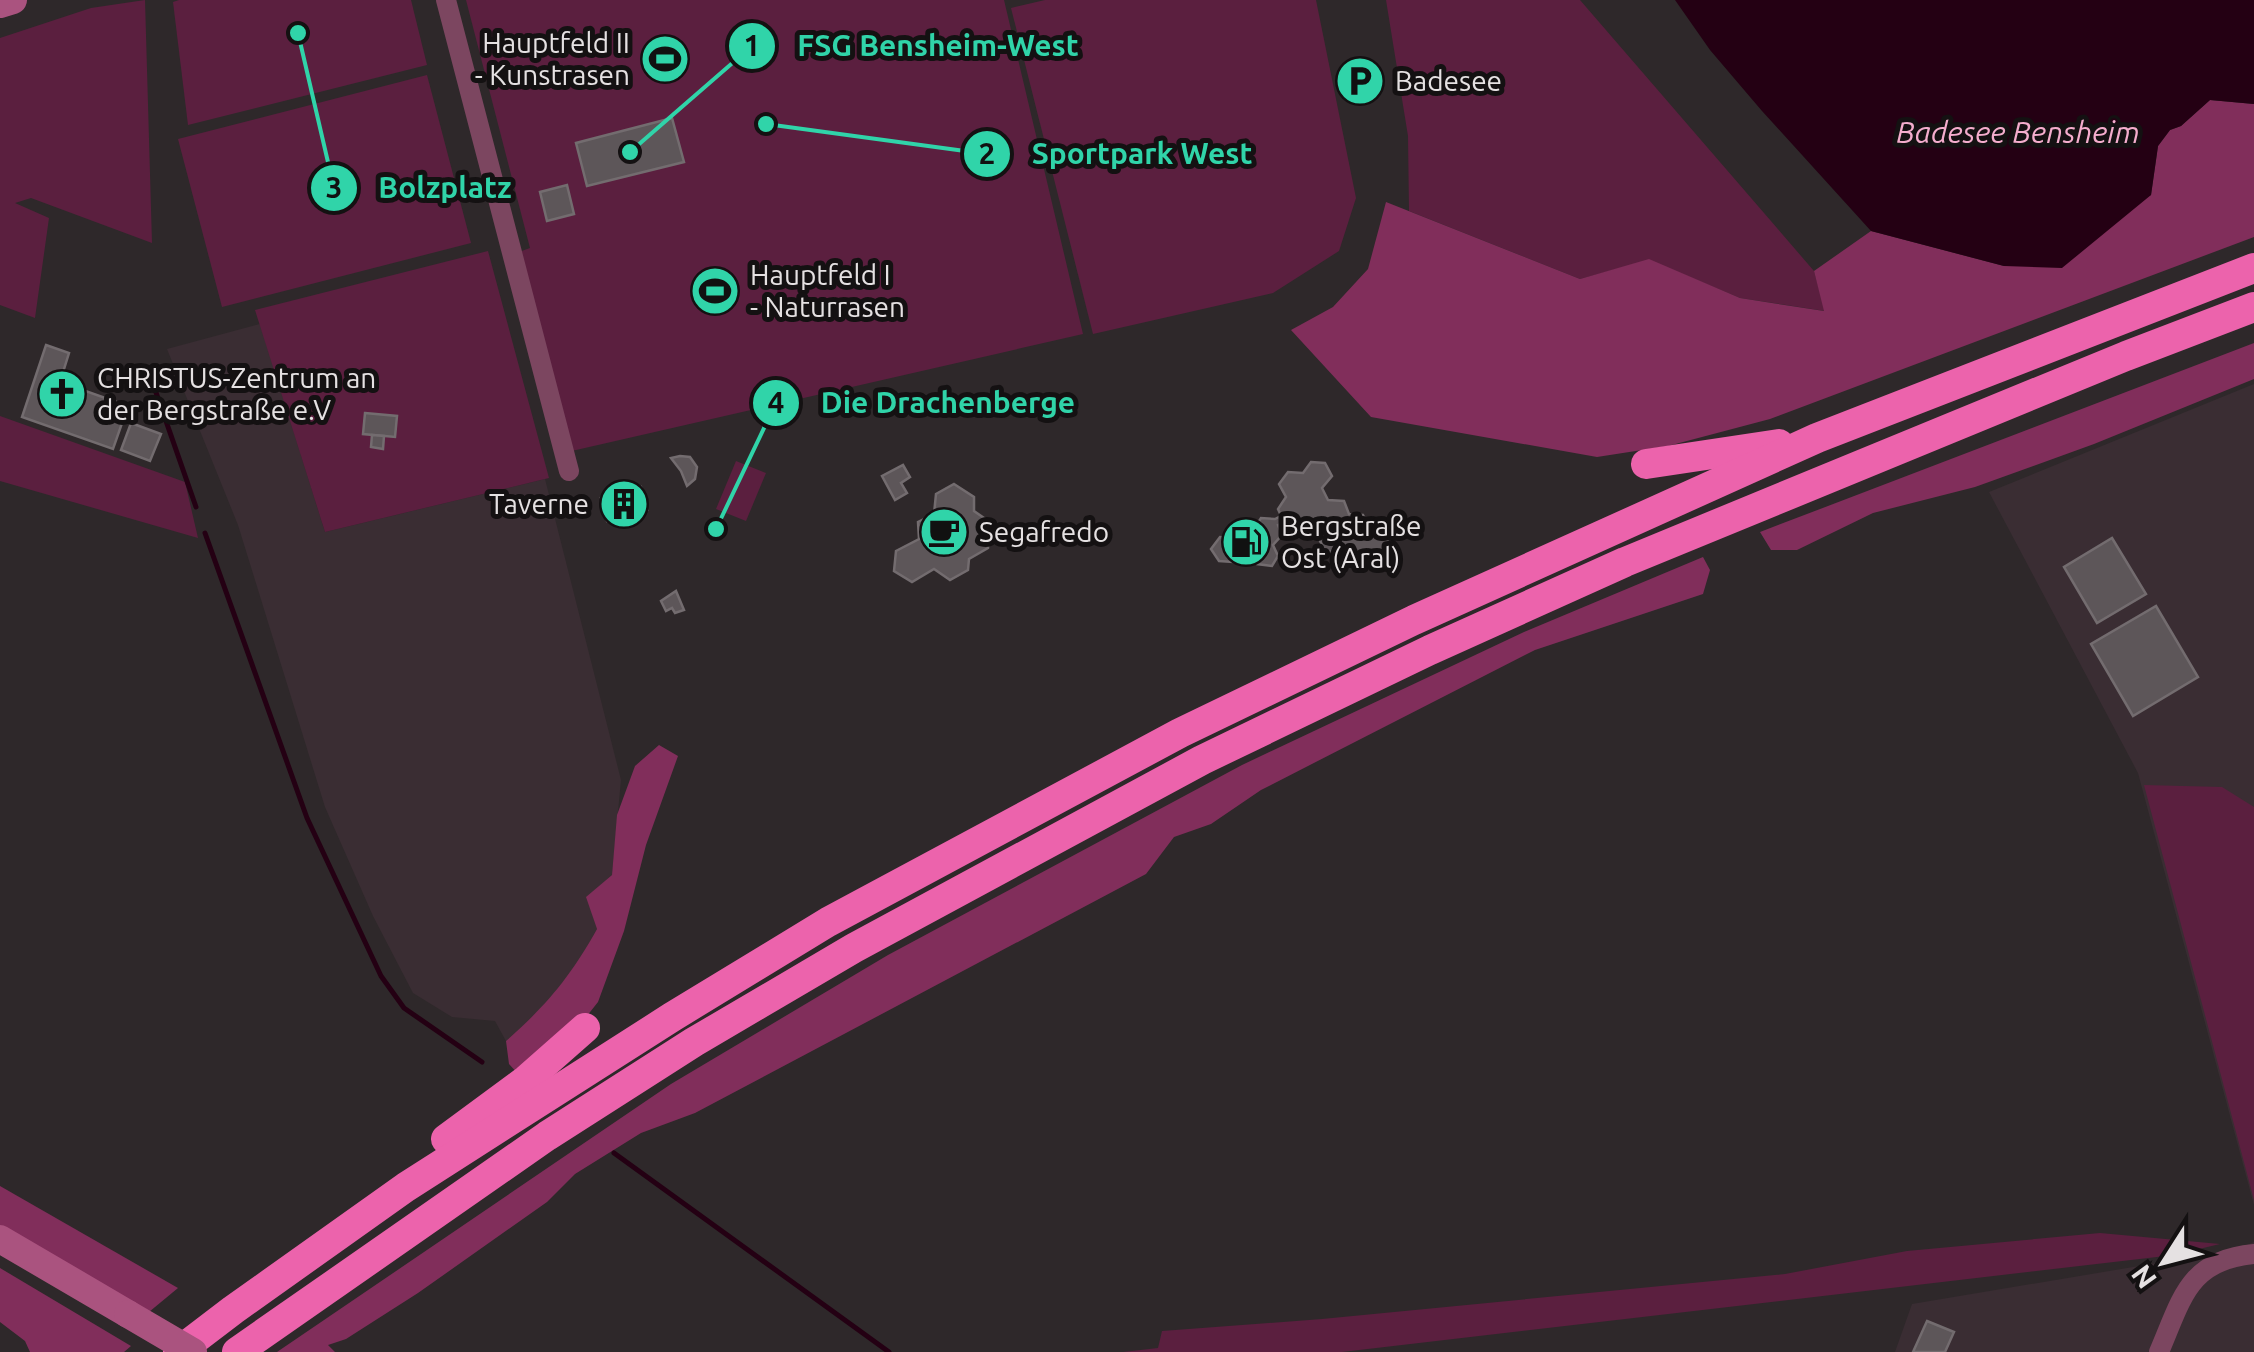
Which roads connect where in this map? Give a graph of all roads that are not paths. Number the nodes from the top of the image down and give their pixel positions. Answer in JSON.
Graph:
{"nodes":[{"id":1,"x":13,"y":0,"type":"edge"},
{"id":2,"x":446,"y":0,"type":"edge"},
{"id":3,"x":0,"y":4,"type":"edge"},
{"id":4,"x":2254,"y":268,"type":"edge"},
{"id":5,"x":2254,"y":307,"type":"edge"},
{"id":6,"x":1817,"y":438,"type":"junction"},
{"id":7,"x":1646,"y":464,"type":"dead end"},
{"id":8,"x":568,"y":471,"type":"dead end"},
{"id":9,"x":585,"y":1028,"type":"dead end"},
{"id":10,"x":406,"y":1186,"type":"junction"},
{"id":11,"x":0,"y":1239,"type":"edge"},
{"id":12,"x":2254,"y":1254,"type":"edge"},
{"id":13,"x":178,"y":1352,"type":"edge"},
{"id":14,"x":193,"y":1352,"type":"edge"},
{"id":15,"x":237,"y":1352,"type":"edge"},
{"id":16,"x":2159,"y":1352,"type":"edge"}],
"edges":[{"from":1,"to":3,"type":"street"},
{"from":2,"to":8,"type":"street"},
{"from":4,"to":6,"type":"highway"},
{"from":5,"to":15,"type":"highway"},
{"from":6,"to":7,"type":"highway"},
{"from":6,"to":10,"type":"highway"},
{"from":9,"to":10,"type":"highway"},
{"from":10,"to":13,"type":"highway"},
{"from":11,"to":14,"type":"street","bridge":true},
{"from":12,"to":16,"type":"street"}]}
